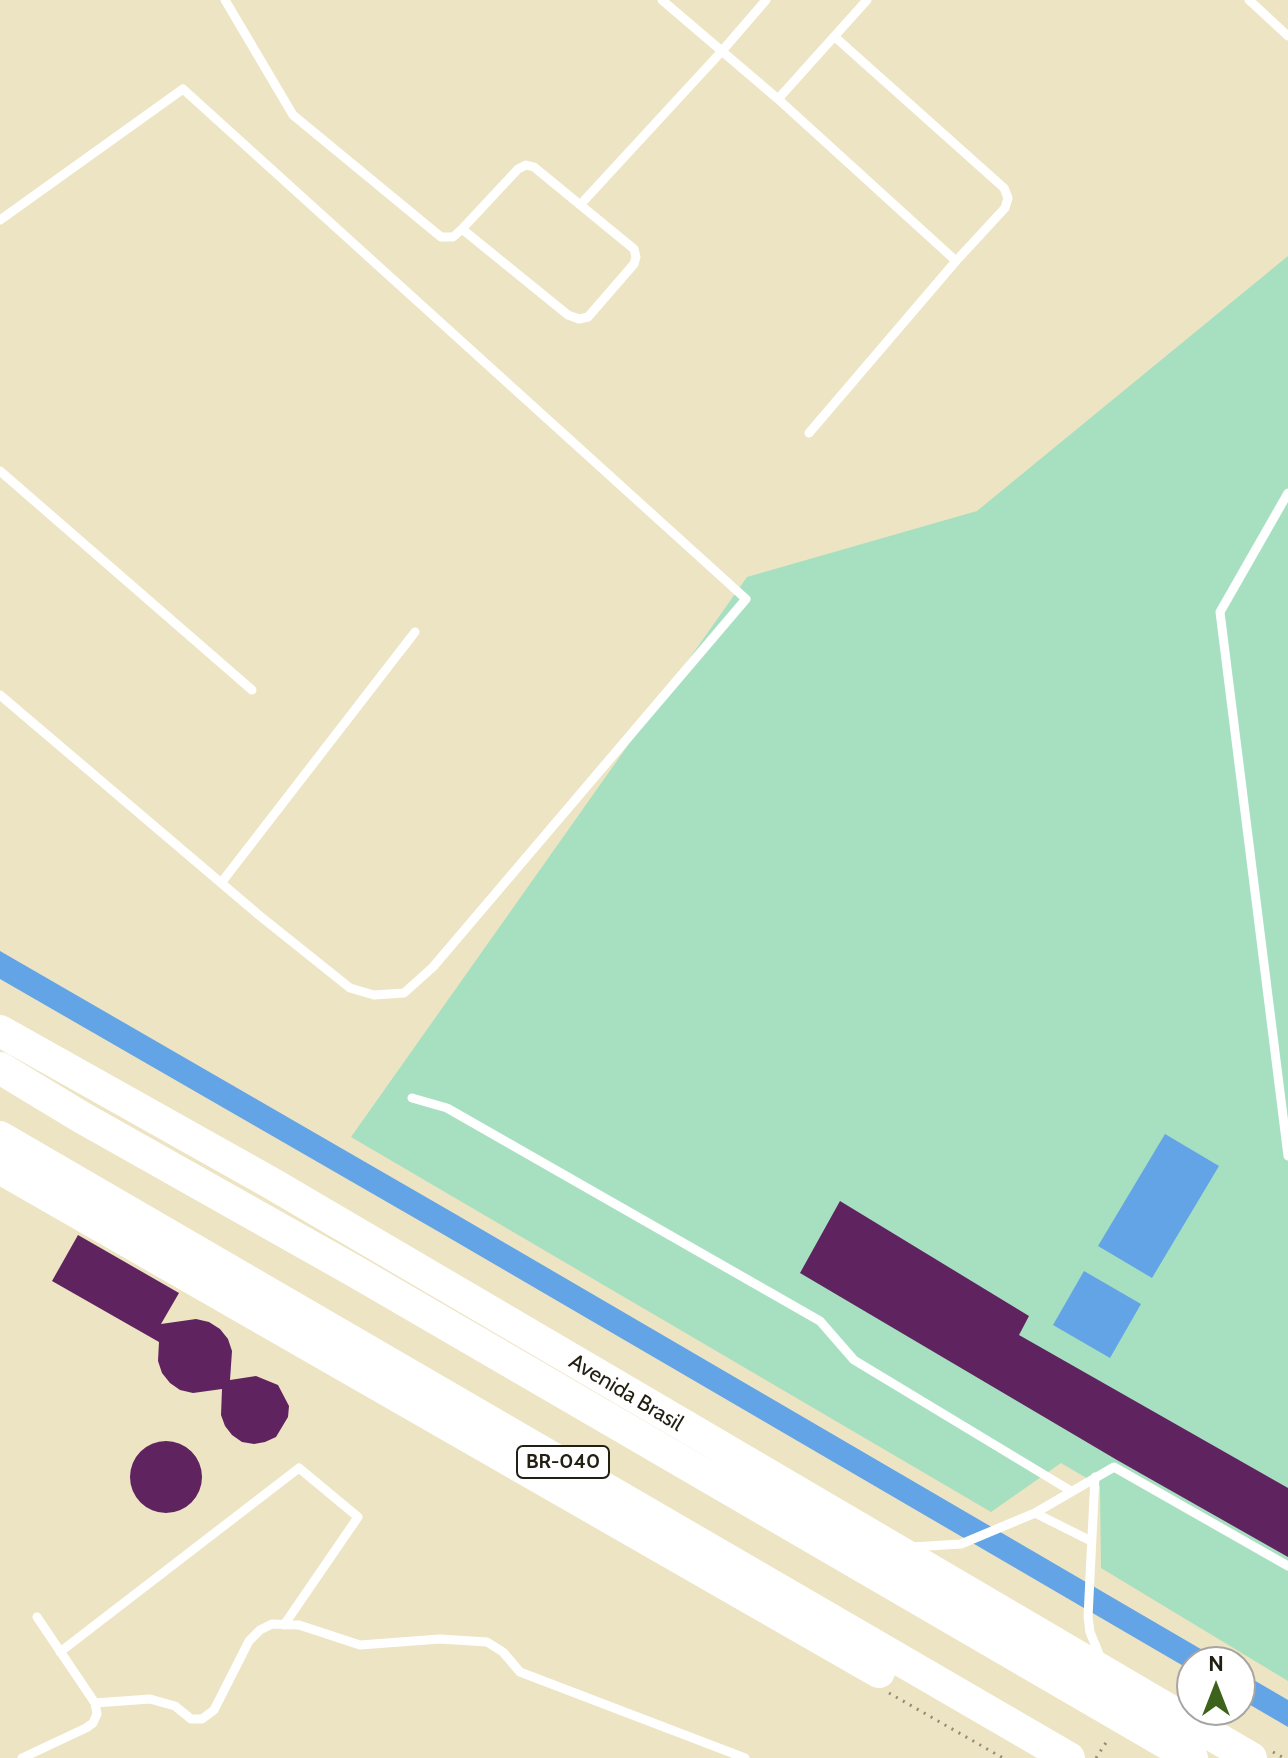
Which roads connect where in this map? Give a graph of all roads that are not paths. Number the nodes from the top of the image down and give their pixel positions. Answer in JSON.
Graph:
{"nodes":[{"id":1,"x":225,"y":0,"type":"edge"},
{"id":2,"x":662,"y":0,"type":"edge"},
{"id":3,"x":766,"y":0,"type":"edge"},
{"id":4,"x":867,"y":0,"type":"edge"},
{"id":5,"x":1249,"y":0,"type":"edge"},
{"id":6,"x":1288,"y":36,"type":"edge"},
{"id":7,"x":835,"y":37,"type":"junction"},
{"id":8,"x":722,"y":51,"type":"junction"},
{"id":9,"x":778,"y":99,"type":"junction"},
{"id":10,"x":580,"y":205,"type":"junction"},
{"id":11,"x":0,"y":220,"type":"edge"},
{"id":12,"x":462,"y":229,"type":"junction"},
{"id":13,"x":956,"y":261,"type":"junction"},
{"id":14,"x":809,"y":433,"type":"dead end"},
{"id":15,"x":0,"y":471,"type":"edge"},
{"id":16,"x":1288,"y":493,"type":"edge"},
{"id":17,"x":415,"y":632,"type":"dead end"},
{"id":18,"x":252,"y":690,"type":"dead end"},
{"id":19,"x":0,"y":695,"type":"edge"},
{"id":20,"x":221,"y":883,"type":"junction"},
{"id":21,"x":0,"y":1031,"type":"edge"},
{"id":22,"x":0,"y":1068,"type":"edge"},
{"id":23,"x":77,"y":1077,"type":"junction"},
{"id":24,"x":412,"y":1098,"type":"dead end"},
{"id":25,"x":0,"y":1137,"type":"edge"},
{"id":26,"x":0,"y":1147,"type":"edge"},
{"id":27,"x":1288,"y":1156,"type":"edge"},
{"id":28,"x":0,"y":1168,"type":"edge"},
{"id":29,"x":55,"y":1168,"type":"junction"},
{"id":30,"x":356,"y":1272,"type":"junction"},
{"id":31,"x":1095,"y":1477,"type":"junction"},
{"id":32,"x":1071,"y":1491,"type":"junction"},
{"id":33,"x":1035,"y":1513,"type":"junction"},
{"id":34,"x":1091,"y":1541,"type":"junction"},
{"id":35,"x":891,"y":1549,"type":"junction"},
{"id":36,"x":1288,"y":1566,"type":"edge"},
{"id":37,"x":37,"y":1617,"type":"dead end"},
{"id":38,"x":284,"y":1625,"type":"junction"},
{"id":39,"x":60,"y":1652,"type":"junction"},
{"id":40,"x":1107,"y":1675,"type":"junction"},
{"id":41,"x":95,"y":1703,"type":"junction"},
{"id":42,"x":22,"y":1758,"type":"edge"},
{"id":43,"x":745,"y":1758,"type":"edge"},
{"id":44,"x":1029,"y":1758,"type":"edge"},
{"id":45,"x":1069,"y":1758,"type":"edge"},
{"id":46,"x":1192,"y":1758,"type":"edge"},
{"id":47,"x":1251,"y":1758,"type":"edge"}],
"edges":[{"from":1,"to":12,"type":"lane"},
{"from":2,"to":8,"type":"lane"},
{"from":3,"to":8,"type":"lane"},
{"from":4,"to":7,"type":"lane"},
{"from":5,"to":6,"type":"lane"},
{"from":7,"to":9,"type":"lane"},
{"from":7,"to":13,"type":"lane"},
{"from":8,"to":9,"type":"lane"},
{"from":8,"to":10,"type":"lane"},
{"from":9,"to":13,"type":"lane"},
{"from":10,"to":12,"type":"lane"},
{"from":10,"to":12,"type":"lane"},
{"from":11,"to":20,"type":"lane"},
{"from":13,"to":14,"type":"lane"},
{"from":15,"to":18,"type":"lane"},
{"from":16,"to":27,"type":"lane"},
{"from":17,"to":20,"type":"lane"},
{"from":19,"to":20,"type":"lane"},
{"from":21,"to":23,"type":"highway","name":"Avenida Brasil"},
{"from":22,"to":30,"type":"highway","name":"Avenida Brasil","number":"BR-040"},
{"from":23,"to":30,"type":"highway"},
{"from":23,"to":35,"type":"highway","name":"Avenida Brasil"},
{"from":24,"to":32,"type":"lane"},
{"from":25,"to":29,"type":"highway","number":"BR-040"},
{"from":26,"to":29,"type":"highway"},
{"from":28,"to":44,"type":"highway"},
{"from":29,"to":45,"type":"highway","number":"BR-040"},
{"from":30,"to":46,"type":"highway","name":"Avenida Brasil","number":"BR-040"},
{"from":31,"to":32,"type":"lane"},
{"from":31,"to":34,"type":"lane"},
{"from":31,"to":36,"type":"lane"},
{"from":32,"to":33,"type":"lane"},
{"from":33,"to":34,"type":"lane"},
{"from":33,"to":35,"type":"lane"},
{"from":34,"to":40,"type":"lane"},
{"from":35,"to":40,"type":"highway","name":"Avenida Brasil"},
{"from":37,"to":39,"type":"lane"},
{"from":38,"to":39,"type":"lane"},
{"from":38,"to":41,"type":"lane"},
{"from":38,"to":43,"type":"lane"},
{"from":39,"to":41,"type":"lane"},
{"from":40,"to":47,"type":"highway","name":"Avenida Brasil"},
{"from":41,"to":42,"type":"lane"}]}
